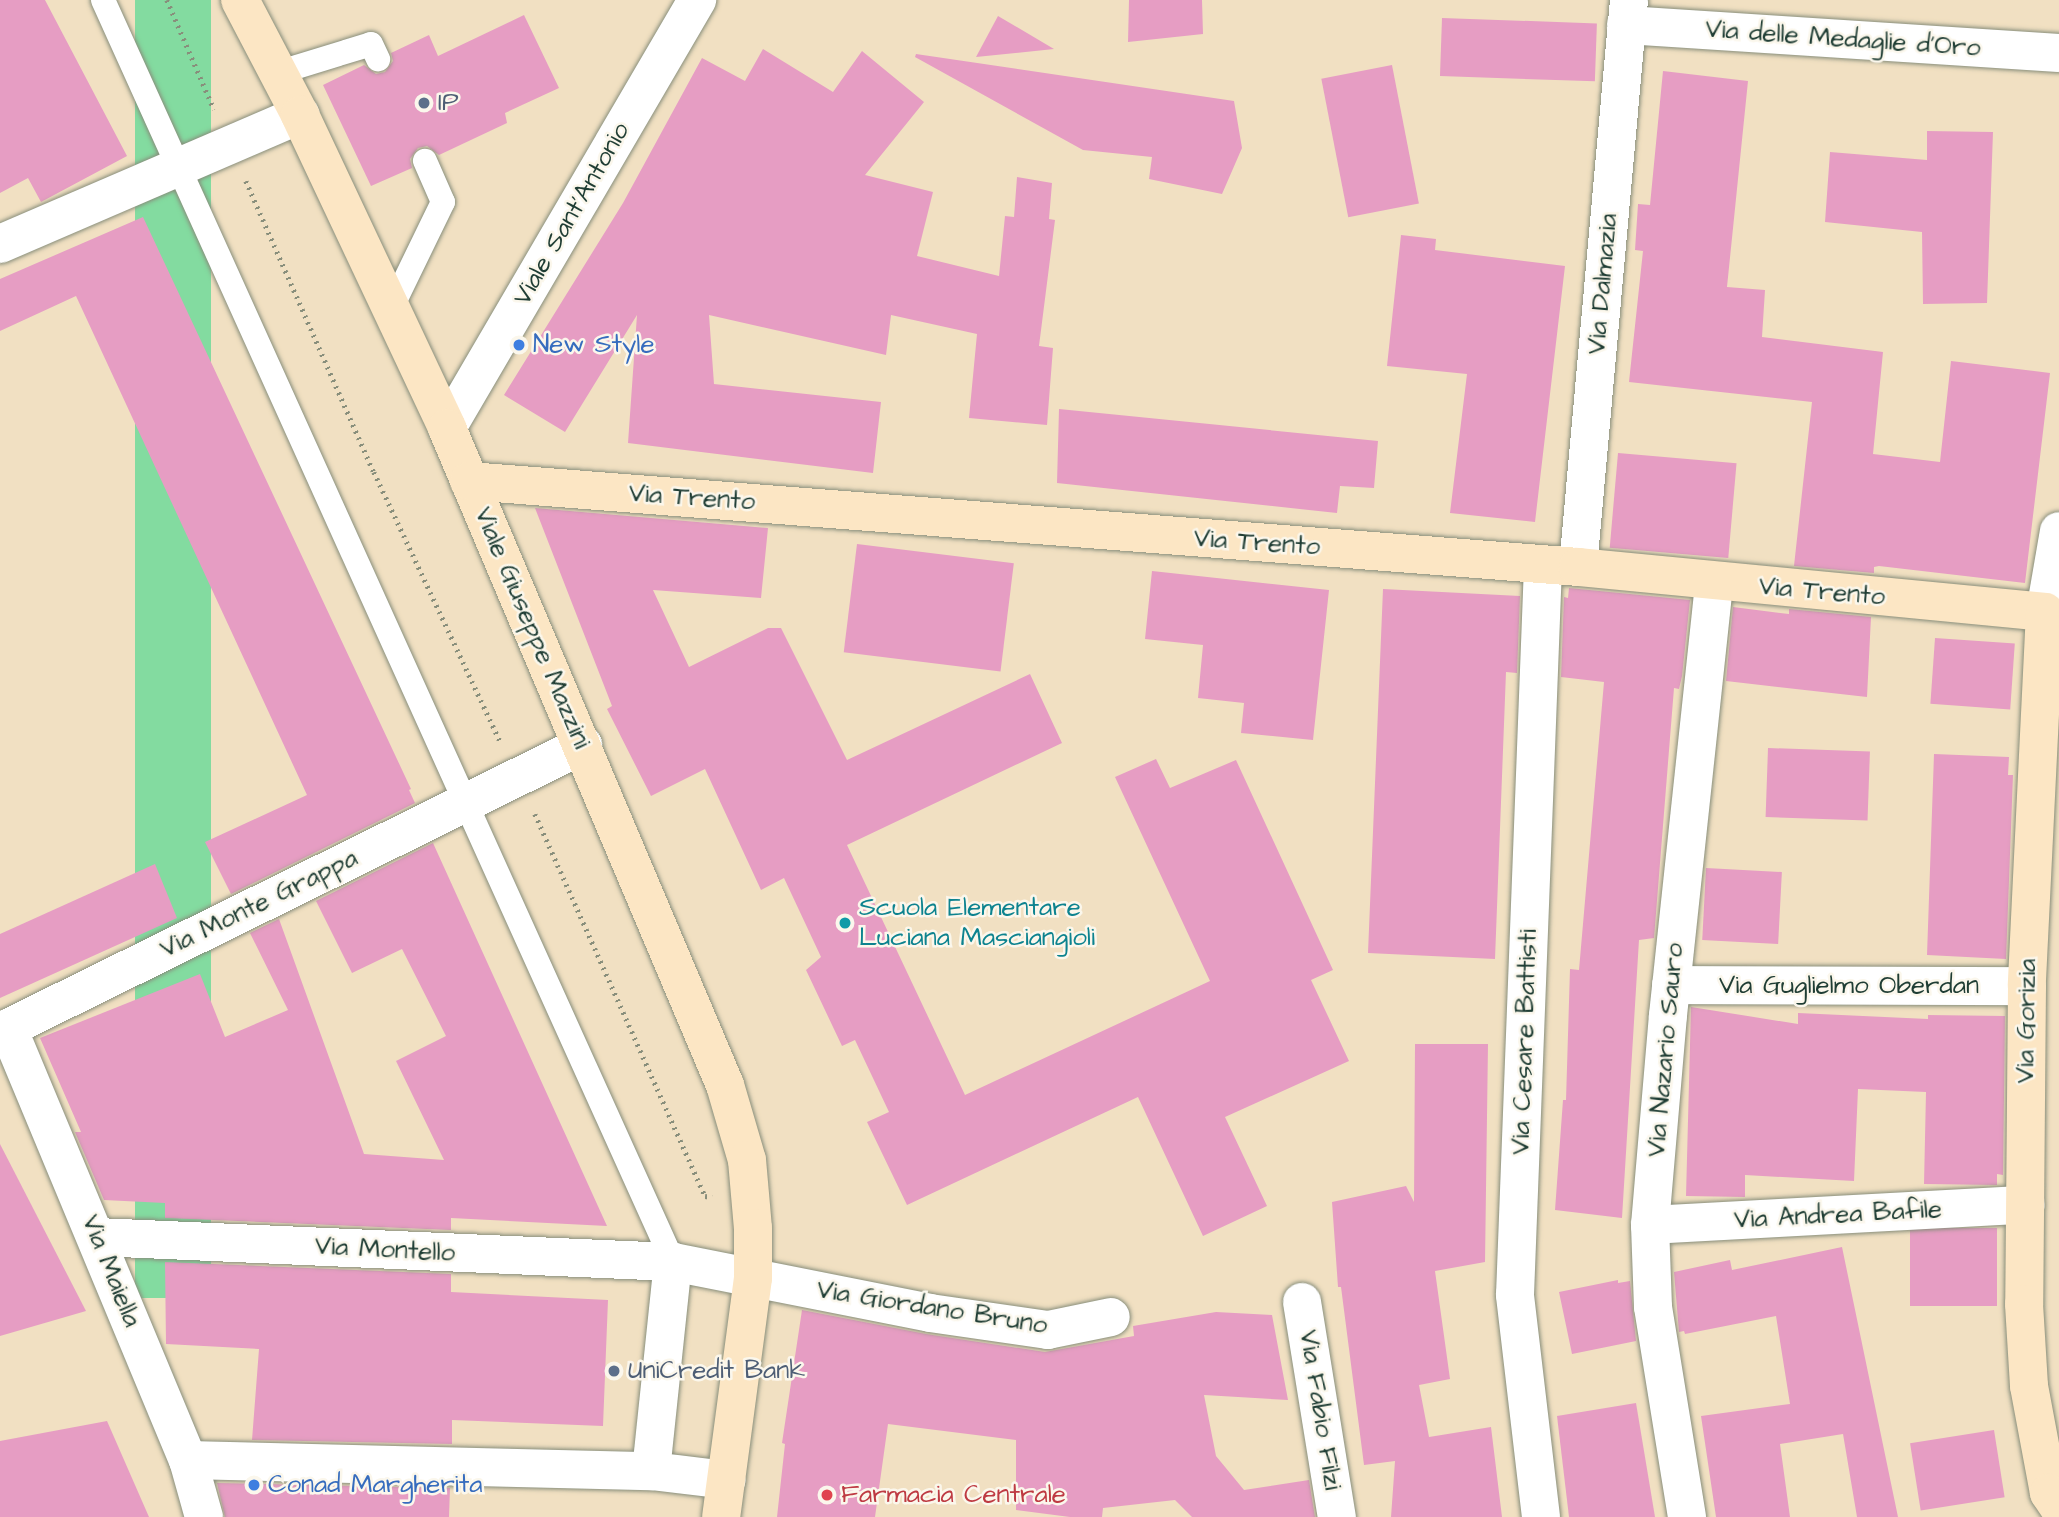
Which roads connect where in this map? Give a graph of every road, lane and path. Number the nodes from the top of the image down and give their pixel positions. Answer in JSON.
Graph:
{"nodes":[{"id":1,"x":103,"y":0,"type":"edge"},
{"id":2,"x":167,"y":0,"type":"edge"},
{"id":3,"x":240,"y":0,"type":"edge"},
{"id":4,"x":697,"y":0,"type":"edge"},
{"id":5,"x":1628,"y":12,"type":"edge"},
{"id":6,"x":2059,"y":52,"type":"edge"},
{"id":7,"x":378,"y":59,"type":"dead end"},
{"id":8,"x":277,"y":73,"type":"junction"},
{"id":9,"x":300,"y":115,"type":"junction"},
{"id":10,"x":229,"y":146,"type":"junction"},
{"id":11,"x":425,"y":161,"type":"dead end"},
{"id":12,"x":177,"y":168,"type":"junction"},
{"id":13,"x":0,"y":244,"type":"edge"},
{"id":14,"x":391,"y":309,"type":"junction"},
{"id":15,"x":447,"y":428,"type":"junction"},
{"id":16,"x":469,"y":481,"type":"junction"},
{"id":17,"x":2059,"y":531,"type":"edge"},
{"id":18,"x":1560,"y":566,"type":"junction"},
{"id":19,"x":1714,"y":583,"type":"junction"},
{"id":20,"x":2045,"y":612,"type":"junction"},
{"id":21,"x":583,"y":745,"type":"junction"},
{"id":22,"x":518,"y":777,"type":"junction"},
{"id":23,"x":467,"y":801,"type":"junction"},
{"id":24,"x":1671,"y":985,"type":"junction"},
{"id":25,"x":2027,"y":986,"type":"junction"},
{"id":26,"x":4,"y":1030,"type":"edge"},
{"id":27,"x":751,"y":1203,"type":"junction"},
{"id":28,"x":2025,"y":1205,"type":"junction"},
{"id":29,"x":1650,"y":1225,"type":"junction"},
{"id":30,"x":97,"y":1237,"type":"junction"},
{"id":31,"x":673,"y":1262,"type":"junction"},
{"id":32,"x":753,"y":1278,"type":"junction"},
{"id":33,"x":1302,"y":1302,"type":"dead end"},
{"id":34,"x":1111,"y":1317,"type":"dead end"},
{"id":35,"x":188,"y":1460,"type":"junction"},
{"id":36,"x":651,"y":1471,"type":"junction"},
{"id":37,"x":726,"y":1480,"type":"junction"},
{"id":38,"x":2059,"y":1508,"type":"edge"},
{"id":39,"x":204,"y":1517,"type":"edge"},
{"id":40,"x":721,"y":1517,"type":"edge"},
{"id":41,"x":1337,"y":1517,"type":"edge"},
{"id":42,"x":1541,"y":1517,"type":"edge"},
{"id":43,"x":1687,"y":1517,"type":"edge"}],
"edges":[{"from":1,"to":12,"type":"lane"},
{"from":2,"to":10,"type":"path"},
{"from":3,"to":8,"type":"street","name":"Viale Giuseppe Mazzini"},
{"from":4,"to":15,"type":"street","name":"Viale Sant'Antonio"},
{"from":5,"to":6,"type":"street","name":"Via delle Medaglie d'Oro"},
{"from":5,"to":18,"type":"street","name":"Via Dalmazia"},
{"from":7,"to":8,"type":"lane"},
{"from":8,"to":9,"type":"street","name":"Viale Giuseppe Mazzini"},
{"from":9,"to":10,"type":"street"},
{"from":9,"to":14,"type":"street","name":"Viale Giuseppe Mazzini"},
{"from":10,"to":12,"type":"street"},
{"from":10,"to":22,"type":"path"},
{"from":11,"to":14,"type":"lane"},
{"from":12,"to":13,"type":"street"},
{"from":12,"to":23,"type":"lane"},
{"from":14,"to":15,"type":"street","name":"Viale Giuseppe Mazzini"},
{"from":15,"to":16,"type":"street","name":"Viale Giuseppe Mazzini"},
{"from":16,"to":18,"type":"street","name":"Via Trento"},
{"from":16,"to":21,"type":"street","name":"Viale Giuseppe Mazzini"},
{"from":17,"to":20,"type":"street","name":"Via Gorizia"},
{"from":18,"to":19,"type":"street","name":"Via Trento"},
{"from":18,"to":42,"type":"street","name":"Via Cesare Battisti"},
{"from":19,"to":20,"type":"street","name":"Via Trento"},
{"from":19,"to":24,"type":"street","name":"Via Nazario Sauro"},
{"from":20,"to":25,"type":"street","name":"Via Gorizia"},
{"from":21,"to":22,"type":"street","name":"Via Monte Grappa"},
{"from":21,"to":27,"type":"street","name":"Viale Giuseppe Mazzini"},
{"from":22,"to":23,"type":"street","name":"Via Monte Grappa"},
{"from":22,"to":27,"type":"path"},
{"from":23,"to":26,"type":"street","name":"Via Monte Grappa"},
{"from":23,"to":31,"type":"lane"},
{"from":24,"to":25,"type":"street","name":"Via Guglielmo Oberdan"},
{"from":24,"to":29,"type":"street","name":"Via Nazario Sauro"},
{"from":25,"to":28,"type":"street","name":"Via Gorizia"},
{"from":26,"to":30,"type":"street","name":"Via Maiella"},
{"from":27,"to":32,"type":"street","name":"Viale Giuseppe Mazzini"},
{"from":28,"to":29,"type":"street","name":"Via Andrea Bafile"},
{"from":28,"to":38,"type":"street","name":"Via Gorizia"},
{"from":29,"to":43,"type":"street","name":"Via Nazario Sauro"},
{"from":30,"to":31,"type":"street","name":"Via Montello"},
{"from":30,"to":35,"type":"street","name":"Via Maiella"},
{"from":31,"to":32,"type":"street","name":"Via Montello"},
{"from":31,"to":36,"type":"street"},
{"from":32,"to":34,"type":"street","name":"Via Giordano Bruno"},
{"from":32,"to":37,"type":"street","name":"Viale Giuseppe Mazzini"},
{"from":33,"to":41,"type":"street","name":"Via Fabio Filzi"},
{"from":35,"to":36,"type":"street"},
{"from":35,"to":39,"type":"street","name":"Via Maiella"},
{"from":36,"to":37,"type":"street"},
{"from":37,"to":40,"type":"street","name":"Viale Giuseppe Mazzini"}]}
